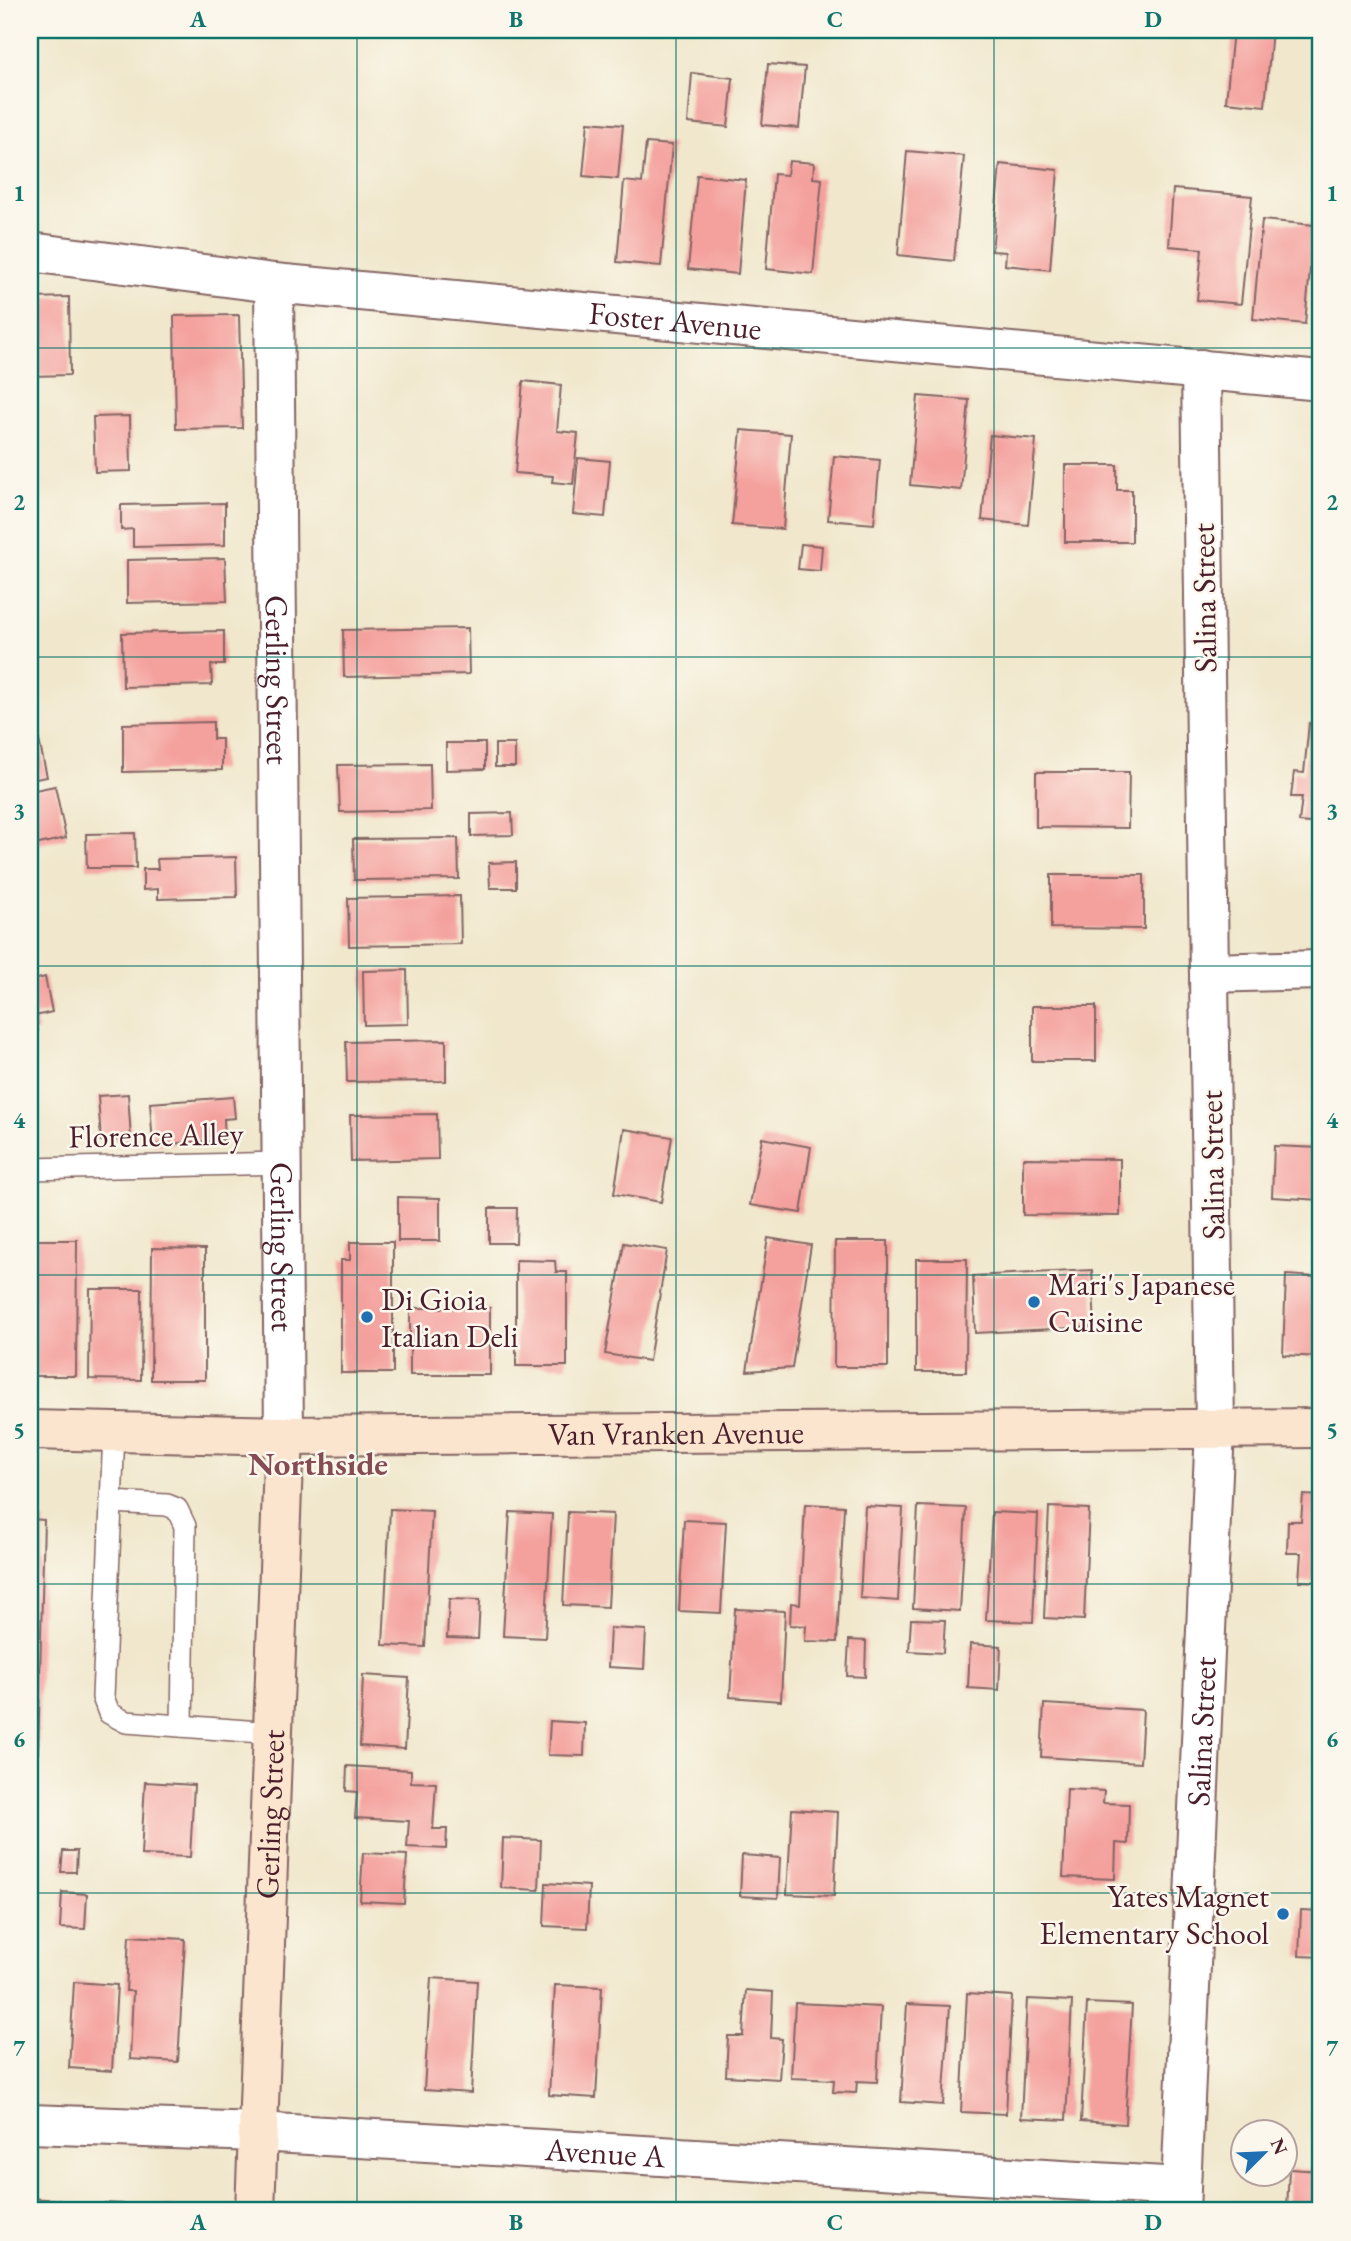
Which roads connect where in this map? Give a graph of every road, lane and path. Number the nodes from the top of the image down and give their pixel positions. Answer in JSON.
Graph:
{"nodes":[{"id":1,"x":30,"y":252,"type":"edge"},
{"id":2,"x":274,"y":283,"type":"junction"},
{"id":3,"x":1201,"y":369,"type":"junction"},
{"id":4,"x":1321,"y":381,"type":"edge"},
{"id":5,"x":1321,"y":970,"type":"edge"},
{"id":6,"x":1209,"y":973,"type":"junction"},
{"id":7,"x":283,"y":1163,"type":"junction"},
{"id":8,"x":30,"y":1170,"type":"edge"},
{"id":9,"x":1321,"y":1428,"type":"edge"},
{"id":10,"x":1215,"y":1429,"type":"junction"},
{"id":11,"x":30,"y":1430,"type":"edge"},
{"id":12,"x":114,"y":1432,"type":"junction"},
{"id":13,"x":284,"y":1436,"type":"junction"},
{"id":14,"x":111,"y":1502,"type":"junction"},
{"id":15,"x":182,"y":1726,"type":"junction"},
{"id":16,"x":273,"y":1733,"type":"junction"},
{"id":17,"x":30,"y":2124,"type":"edge"},
{"id":18,"x":258,"y":2132,"type":"junction"},
{"id":19,"x":1181,"y":2199,"type":"edge"},
{"id":20,"x":255,"y":2211,"type":"edge"}],
"edges":[{"from":1,"to":2,"type":"street","name":"Foster Avenue"},
{"from":2,"to":3,"type":"street","name":"Foster Avenue"},
{"from":2,"to":7,"type":"street","name":"Gerling Street"},
{"from":3,"to":4,"type":"street","name":"Foster Avenue"},
{"from":3,"to":6,"type":"street","name":"Salina Street"},
{"from":5,"to":6,"type":"street"},
{"from":6,"to":10,"type":"street","name":"Salina Street"},
{"from":7,"to":8,"type":"lane","name":"Florence Alley"},
{"from":7,"to":13,"type":"street","name":"Gerling Street"},
{"from":9,"to":10,"type":"street","name":"Van Vranken Avenue"},
{"from":10,"to":13,"type":"street","name":"Van Vranken Avenue"},
{"from":10,"to":19,"type":"street","name":"Salina Street"},
{"from":11,"to":12,"type":"street","name":"Van Vranken Avenue"},
{"from":12,"to":13,"type":"street","name":"Van Vranken Avenue"},
{"from":12,"to":14,"type":"lane"},
{"from":13,"to":16,"type":"street","name":"Gerling Street"},
{"from":14,"to":15,"type":"lane"},
{"from":14,"to":15,"type":"lane"},
{"from":15,"to":16,"type":"lane"},
{"from":16,"to":18,"type":"street","name":"Gerling Street"},
{"from":17,"to":18,"type":"street","name":"Avenue A"},
{"from":18,"to":19,"type":"street","name":"Avenue A"},
{"from":18,"to":20,"type":"street","name":"Gerling Street"}]}
